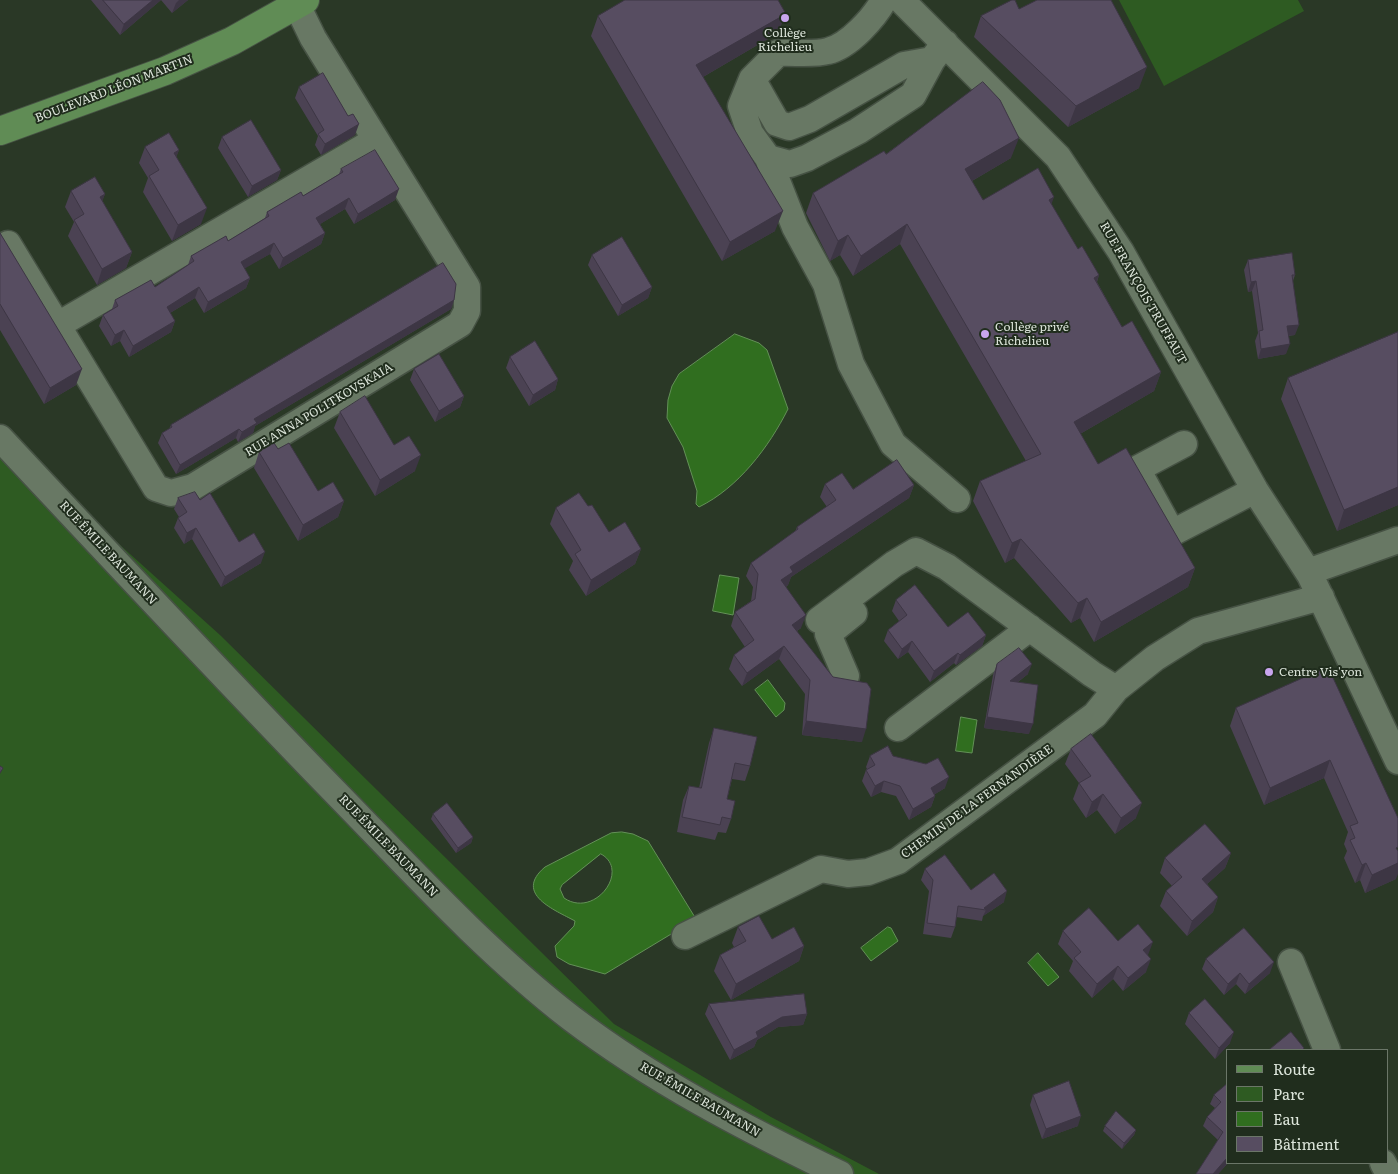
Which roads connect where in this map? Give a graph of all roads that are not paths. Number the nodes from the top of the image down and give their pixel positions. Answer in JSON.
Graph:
{"nodes":[{"id":1,"x":884,"y":0,"type":"edge"},
{"id":2,"x":901,"y":0,"type":"edge"},
{"id":3,"x":301,"y":3,"type":"edge"},
{"id":4,"x":938,"y":52,"type":"junction"},
{"id":5,"x":752,"y":79,"type":"junction"},
{"id":6,"x":0,"y":131,"type":"edge"},
{"id":7,"x":376,"y":140,"type":"junction"},
{"id":8,"x":768,"y":158,"type":"junction"},
{"id":9,"x":8,"y":244,"type":"edge"},
{"id":10,"x":58,"y":325,"type":"junction"},
{"id":11,"x":0,"y":438,"type":"edge"},
{"id":12,"x":1184,"y":444,"type":"dead end"},
{"id":13,"x":1255,"y":490,"type":"junction"},
{"id":14,"x":957,"y":499,"type":"dead end"},
{"id":15,"x":1398,"y":540,"type":"edge"},
{"id":16,"x":894,"y":564,"type":"junction"},
{"id":17,"x":1308,"y":572,"type":"junction"},
{"id":18,"x":1320,"y":597,"type":"junction"},
{"id":19,"x":819,"y":620,"type":"dead end"},
{"id":20,"x":1030,"y":628,"type":"junction"},
{"id":21,"x":846,"y":676,"type":"dead end"},
{"id":22,"x":1116,"y":689,"type":"junction"},
{"id":23,"x":898,"y":728,"type":"dead end"},
{"id":24,"x":1397,"y":757,"type":"edge"},
{"id":25,"x":685,"y":936,"type":"dead end"},
{"id":26,"x":1291,"y":962,"type":"dead end"},
{"id":27,"x":1327,"y":1049,"type":"edge"},
{"id":28,"x":840,"y":1174,"type":"edge"}],
"edges":[{"from":1,"to":5,"type":"street"},
{"from":2,"to":4,"type":"street","name":"RUE FRANÇOIS TRUFFAUT"},
{"from":3,"to":6,"type":"main road","name":"BOULEVARD LÉON MARTIN"},
{"from":3,"to":7,"type":"street","name":"RUE ANNA POLITKOVSKAIA"},
{"from":4,"to":5,"type":"street"},
{"from":4,"to":8,"type":"street"},
{"from":4,"to":13,"type":"street","name":"RUE FRANÇOIS TRUFFAUT"},
{"from":5,"to":8,"type":"street"},
{"from":7,"to":10,"type":"street"},
{"from":7,"to":10,"type":"street","name":"RUE ANNA POLITKOVSKAIA"},
{"from":8,"to":14,"type":"street"},
{"from":9,"to":10,"type":"street","name":"RUE ANNA POLITKOVSKAIA"},
{"from":11,"to":28,"type":"street","name":"RUE ÉMILE BAUMANN"},
{"from":12,"to":13,"type":"street"},
{"from":13,"to":17,"type":"street","name":"RUE FRANÇOIS TRUFFAUT"},
{"from":15,"to":17,"type":"street"},
{"from":16,"to":19,"type":"street"},
{"from":16,"to":20,"type":"street"},
{"from":16,"to":21,"type":"street"},
{"from":17,"to":18,"type":"street","name":"RUE FRANÇOIS TRUFFAUT"},
{"from":18,"to":22,"type":"street","name":"CHEMIN DE LA FERNANDIÈRE"},
{"from":18,"to":24,"type":"street","name":"RUE FRANÇOIS TRUFFAUT"},
{"from":20,"to":22,"type":"street"},
{"from":20,"to":23,"type":"street"},
{"from":22,"to":25,"type":"street","name":"CHEMIN DE LA FERNANDIÈRE"},
{"from":26,"to":27,"type":"street"}]}
